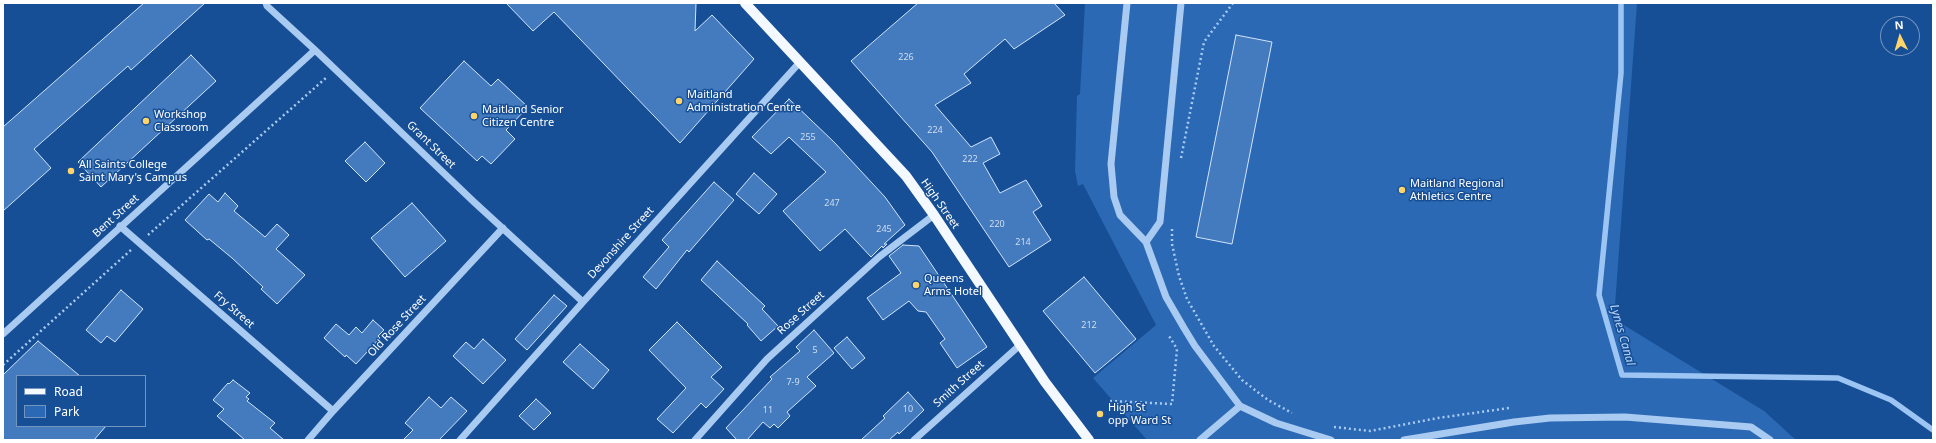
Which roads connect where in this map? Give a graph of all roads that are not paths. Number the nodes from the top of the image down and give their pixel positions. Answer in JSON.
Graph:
{"nodes":[{"id":1,"x":266,"y":3,"type":"edge"},
{"id":2,"x":745,"y":3,"type":"edge"},
{"id":3,"x":1127,"y":3,"type":"edge"},
{"id":4,"x":1181,"y":3,"type":"edge"},
{"id":5,"x":315,"y":50,"type":"junction"},
{"id":6,"x":800,"y":62,"type":"junction"},
{"id":7,"x":934,"y":215,"type":"junction"},
{"id":8,"x":120,"y":226,"type":"junction"},
{"id":9,"x":503,"y":228,"type":"junction"},
{"id":10,"x":1146,"y":242,"type":"junction"},
{"id":11,"x":582,"y":302,"type":"junction"},
{"id":12,"x":3,"y":334,"type":"edge"},
{"id":13,"x":1020,"y":345,"type":"junction"},
{"id":14,"x":1240,"y":406,"type":"junction"},
{"id":15,"x":333,"y":411,"type":"junction"},
{"id":16,"x":308,"y":440,"type":"edge"},
{"id":17,"x":460,"y":440,"type":"edge"},
{"id":18,"x":695,"y":440,"type":"edge"},
{"id":19,"x":914,"y":440,"type":"edge"},
{"id":20,"x":1089,"y":440,"type":"edge"},
{"id":21,"x":1200,"y":440,"type":"edge"},
{"id":22,"x":1331,"y":440,"type":"edge"},
{"id":23,"x":1404,"y":440,"type":"edge"},
{"id":24,"x":1770,"y":440,"type":"edge"}],
"edges":[{"from":1,"to":5,"type":"street","name":"Grant Street"},
{"from":2,"to":6,"type":"main road","name":"High Street"},
{"from":3,"to":10,"type":"street"},
{"from":4,"to":10,"type":"street"},
{"from":5,"to":8,"type":"street","name":"Bent Street"},
{"from":5,"to":9,"type":"street","name":"Grant Street"},
{"from":6,"to":7,"type":"main road","name":"High Street"},
{"from":6,"to":11,"type":"street","name":"Devonshire Street"},
{"from":7,"to":13,"type":"main road","name":"High Street"},
{"from":7,"to":18,"type":"street","name":"Rose Street"},
{"from":8,"to":12,"type":"street","name":"Bent Street"},
{"from":8,"to":15,"type":"street","name":"Fry Street"},
{"from":9,"to":11,"type":"street","name":"Grant Street"},
{"from":9,"to":15,"type":"street","name":"Old Rose Street"},
{"from":10,"to":14,"type":"street"},
{"from":11,"to":17,"type":"street","name":"Devonshire Street"},
{"from":13,"to":19,"type":"street","name":"Smith Street"},
{"from":13,"to":20,"type":"main road","name":"High Street"},
{"from":14,"to":21,"type":"street"},
{"from":14,"to":22,"type":"street"},
{"from":15,"to":16,"type":"street","name":"Old Rose Street"},
{"from":23,"to":24,"type":"street"}]}
